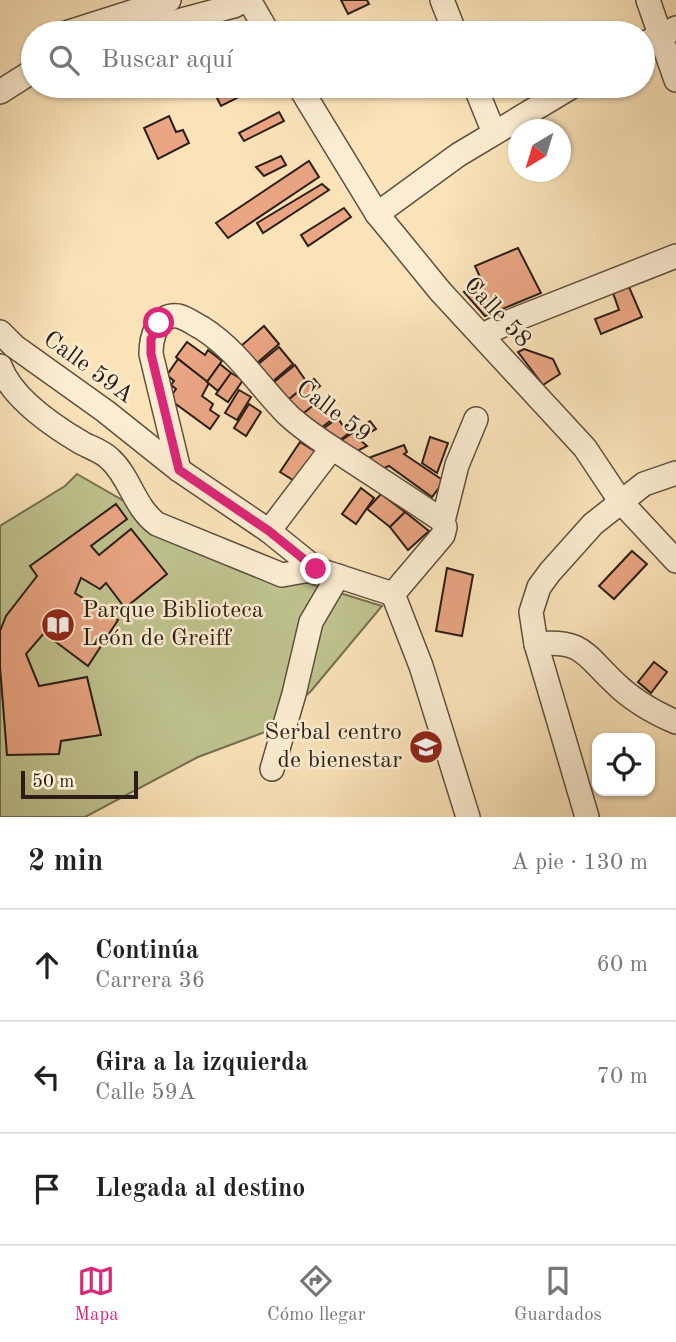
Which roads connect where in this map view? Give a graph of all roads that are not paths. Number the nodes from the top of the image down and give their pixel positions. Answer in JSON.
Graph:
{"nodes":[{"id":1,"x":169,"y":0,"type":"edge"},
{"id":2,"x":247,"y":0,"type":"edge"},
{"id":3,"x":442,"y":0,"type":"edge"},
{"id":4,"x":648,"y":0,"type":"edge"},
{"id":5,"x":103,"y":21,"type":"edge"},
{"id":6,"x":178,"y":21,"type":"edge"},
{"id":7,"x":260,"y":21,"type":"edge"},
{"id":8,"x":450,"y":21,"type":"edge"},
{"id":9,"x":654,"y":21,"type":"edge"},
{"id":10,"x":659,"y":36,"type":"edge"},
{"id":11,"x":21,"y":79,"type":"edge"},
{"id":12,"x":676,"y":80,"type":"edge"},
{"id":13,"x":0,"y":92,"type":"edge"},
{"id":14,"x":306,"y":98,"type":"edge"},
{"id":15,"x":480,"y":98,"type":"edge"},
{"id":16,"x":553,"y":98,"type":"edge"},
{"id":17,"x":494,"y":133,"type":"junction"},
{"id":18,"x":377,"y":214,"type":"junction"},
{"id":19,"x":676,"y":256,"type":"edge"},
{"id":20,"x":0,"y":332,"type":"edge"},
{"id":21,"x":483,"y":335,"type":"junction"},
{"id":22,"x":0,"y":366,"type":"edge"},
{"id":23,"x":477,"y":419,"type":"dead end"},
{"id":24,"x":332,"y":448,"type":"junction"},
{"id":25,"x":179,"y":470,"type":"junction"},
{"id":26,"x":676,"y":473,"type":"edge"},
{"id":27,"x":621,"y":502,"type":"junction"},
{"id":28,"x":443,"y":521,"type":"junction"},
{"id":29,"x":269,"y":531,"type":"junction"},
{"id":30,"x":676,"y":561,"type":"edge"},
{"id":31,"x":316,"y":569,"type":"junction"},
{"id":32,"x":338,"y":576,"type":"junction"},
{"id":33,"x":393,"y":594,"type":"junction"},
{"id":34,"x":536,"y":644,"type":"junction"},
{"id":35,"x":676,"y":722,"type":"edge"},
{"id":36,"x":272,"y":769,"type":"dead end"},
{"id":37,"x":468,"y":817,"type":"edge"},
{"id":38,"x":587,"y":817,"type":"edge"}],
"edges":[{"from":1,"to":5,"type":"street"},
{"from":2,"to":6,"type":"street"},
{"from":2,"to":7,"type":"street"},
{"from":3,"to":8,"type":"street"},
{"from":4,"to":9,"type":"street"},
{"from":10,"to":12,"type":"street"},
{"from":11,"to":13,"type":"street"},
{"from":14,"to":18,"type":"street","name":"Calle 58"},
{"from":15,"to":17,"type":"street"},
{"from":16,"to":17,"type":"street"},
{"from":17,"to":18,"type":"street"},
{"from":18,"to":21,"type":"street","name":"Calle 58"},
{"from":19,"to":21,"type":"street"},
{"from":20,"to":25,"type":"street","name":"Calle 59A"},
{"from":21,"to":27,"type":"street","name":"Calle 58"},
{"from":22,"to":31,"type":"street","name":"Calle 59A"},
{"from":23,"to":28,"type":"street"},
{"from":24,"to":25,"type":"street","name":"Calle 59"},
{"from":24,"to":28,"type":"street","name":"Calle 59"},
{"from":24,"to":29,"type":"street"},
{"from":25,"to":29,"type":"street","name":"Calle 59A"},
{"from":26,"to":27,"type":"street"},
{"from":27,"to":30,"type":"street","name":"Calle 58"},
{"from":27,"to":34,"type":"street"},
{"from":28,"to":33,"type":"street"},
{"from":29,"to":31,"type":"street","name":"Calle 59A"},
{"from":31,"to":32,"type":"street","name":"Calle 59A"},
{"from":32,"to":33,"type":"street","name":"Calle 59A"},
{"from":32,"to":36,"type":"street"},
{"from":33,"to":37,"type":"street"},
{"from":34,"to":35,"type":"street"},
{"from":34,"to":38,"type":"street"}]}
